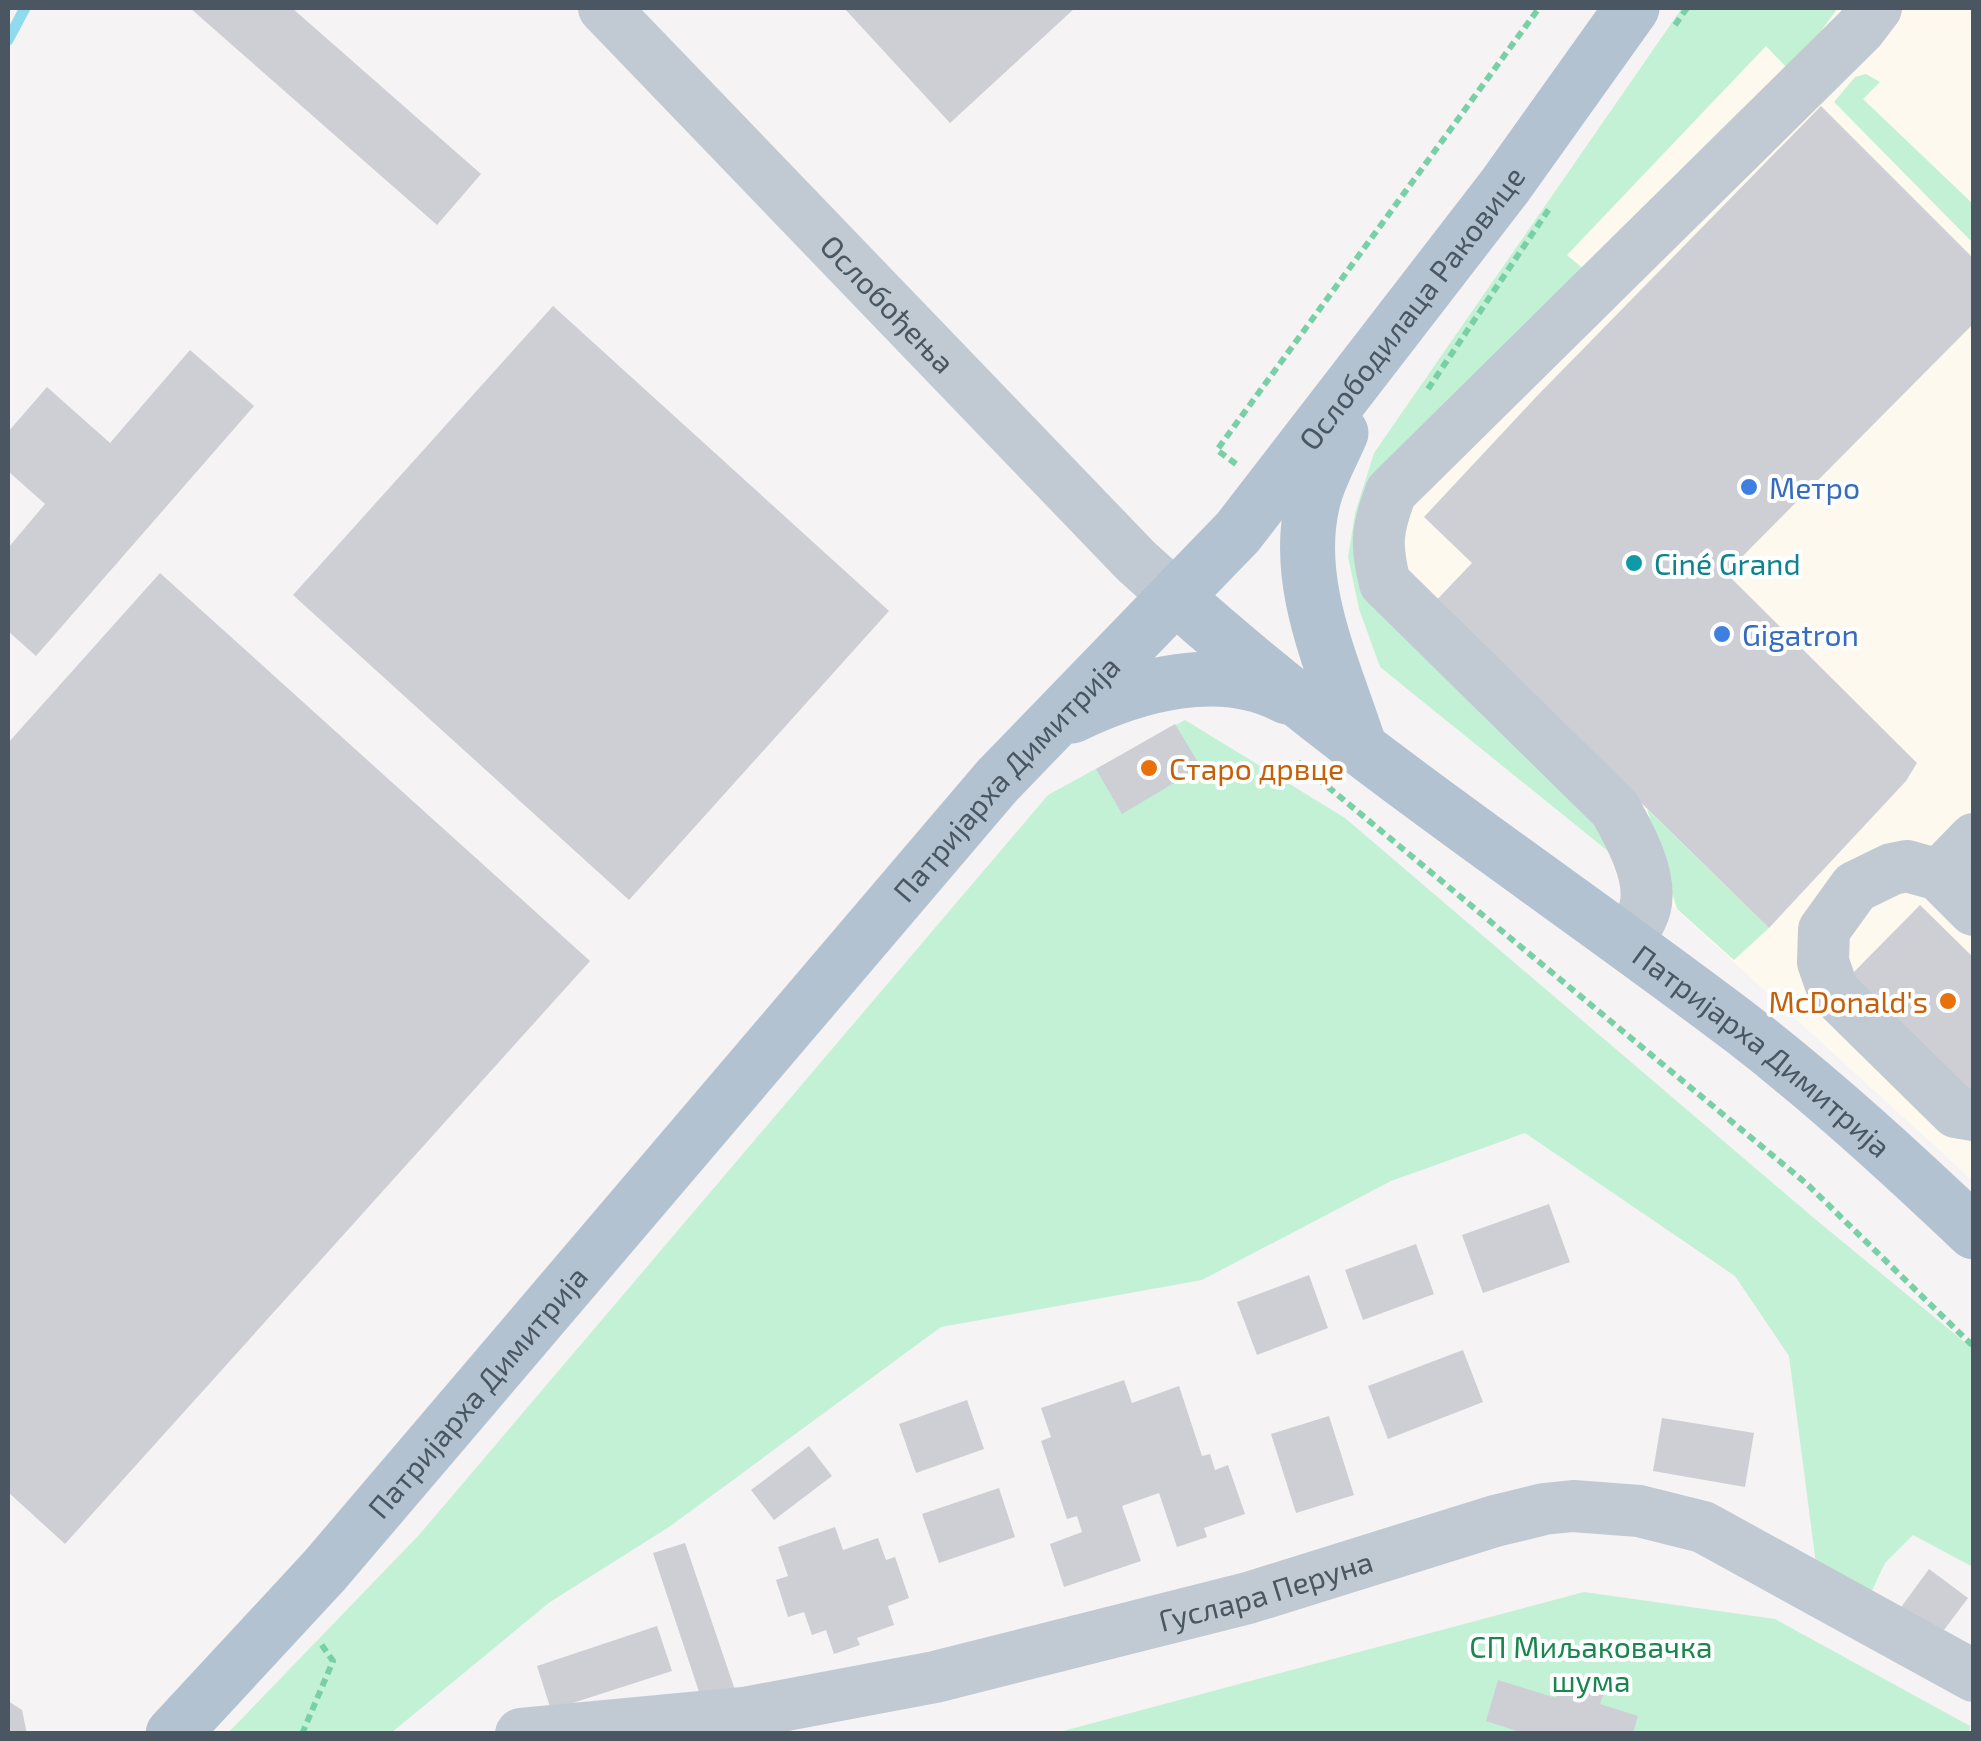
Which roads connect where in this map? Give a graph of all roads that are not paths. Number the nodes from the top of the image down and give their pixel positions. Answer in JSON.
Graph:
{"nodes":[{"id":1,"x":604,"y":8,"type":"edge"},
{"id":2,"x":1868,"y":18,"type":"edge"},
{"id":3,"x":1649,"y":23,"type":"edge"},
{"id":4,"x":1372,"y":362,"type":"junction"},
{"id":5,"x":1177,"y":598,"type":"junction"},
{"id":6,"x":1301,"y":704,"type":"junction"},
{"id":7,"x":1042,"y":731,"type":"junction"},
{"id":8,"x":1360,"y":746,"type":"junction"},
{"id":9,"x":1962,"y":875,"type":"edge"},
{"id":10,"x":1626,"y":944,"type":"junction"},
{"id":11,"x":1974,"y":1115,"type":"edge"},
{"id":12,"x":1974,"y":1232,"type":"edge"},
{"id":13,"x":1974,"y":1676,"type":"edge"},
{"id":14,"x":172,"y":1734,"type":"edge"},
{"id":15,"x":521,"y":1734,"type":"edge"}],
"edges":[{"from":1,"to":5,"type":"street","name":"Ослобођења"},
{"from":2,"to":10,"type":"street"},
{"from":3,"to":4,"type":"main road","name":"Ослободилаца Раковице"},
{"from":4,"to":5,"type":"main road","name":"Ослободилаца Раковице"},
{"from":4,"to":8,"type":"main road"},
{"from":5,"to":6,"type":"main road","name":"Патријарха Димитрија"},
{"from":5,"to":7,"type":"main road","name":"Патријарха Димитрија"},
{"from":6,"to":7,"type":"main road"},
{"from":6,"to":8,"type":"main road","name":"Патријарха Димитрија"},
{"from":7,"to":14,"type":"main road","name":"Патријарха Димитрија"},
{"from":8,"to":10,"type":"main road","name":"Патријарха Димитрија"},
{"from":9,"to":11,"type":"street"},
{"from":10,"to":12,"type":"main road","name":"Патријарха Димитрија"},
{"from":13,"to":15,"type":"street","name":"Гуслара Перуна"}]}
